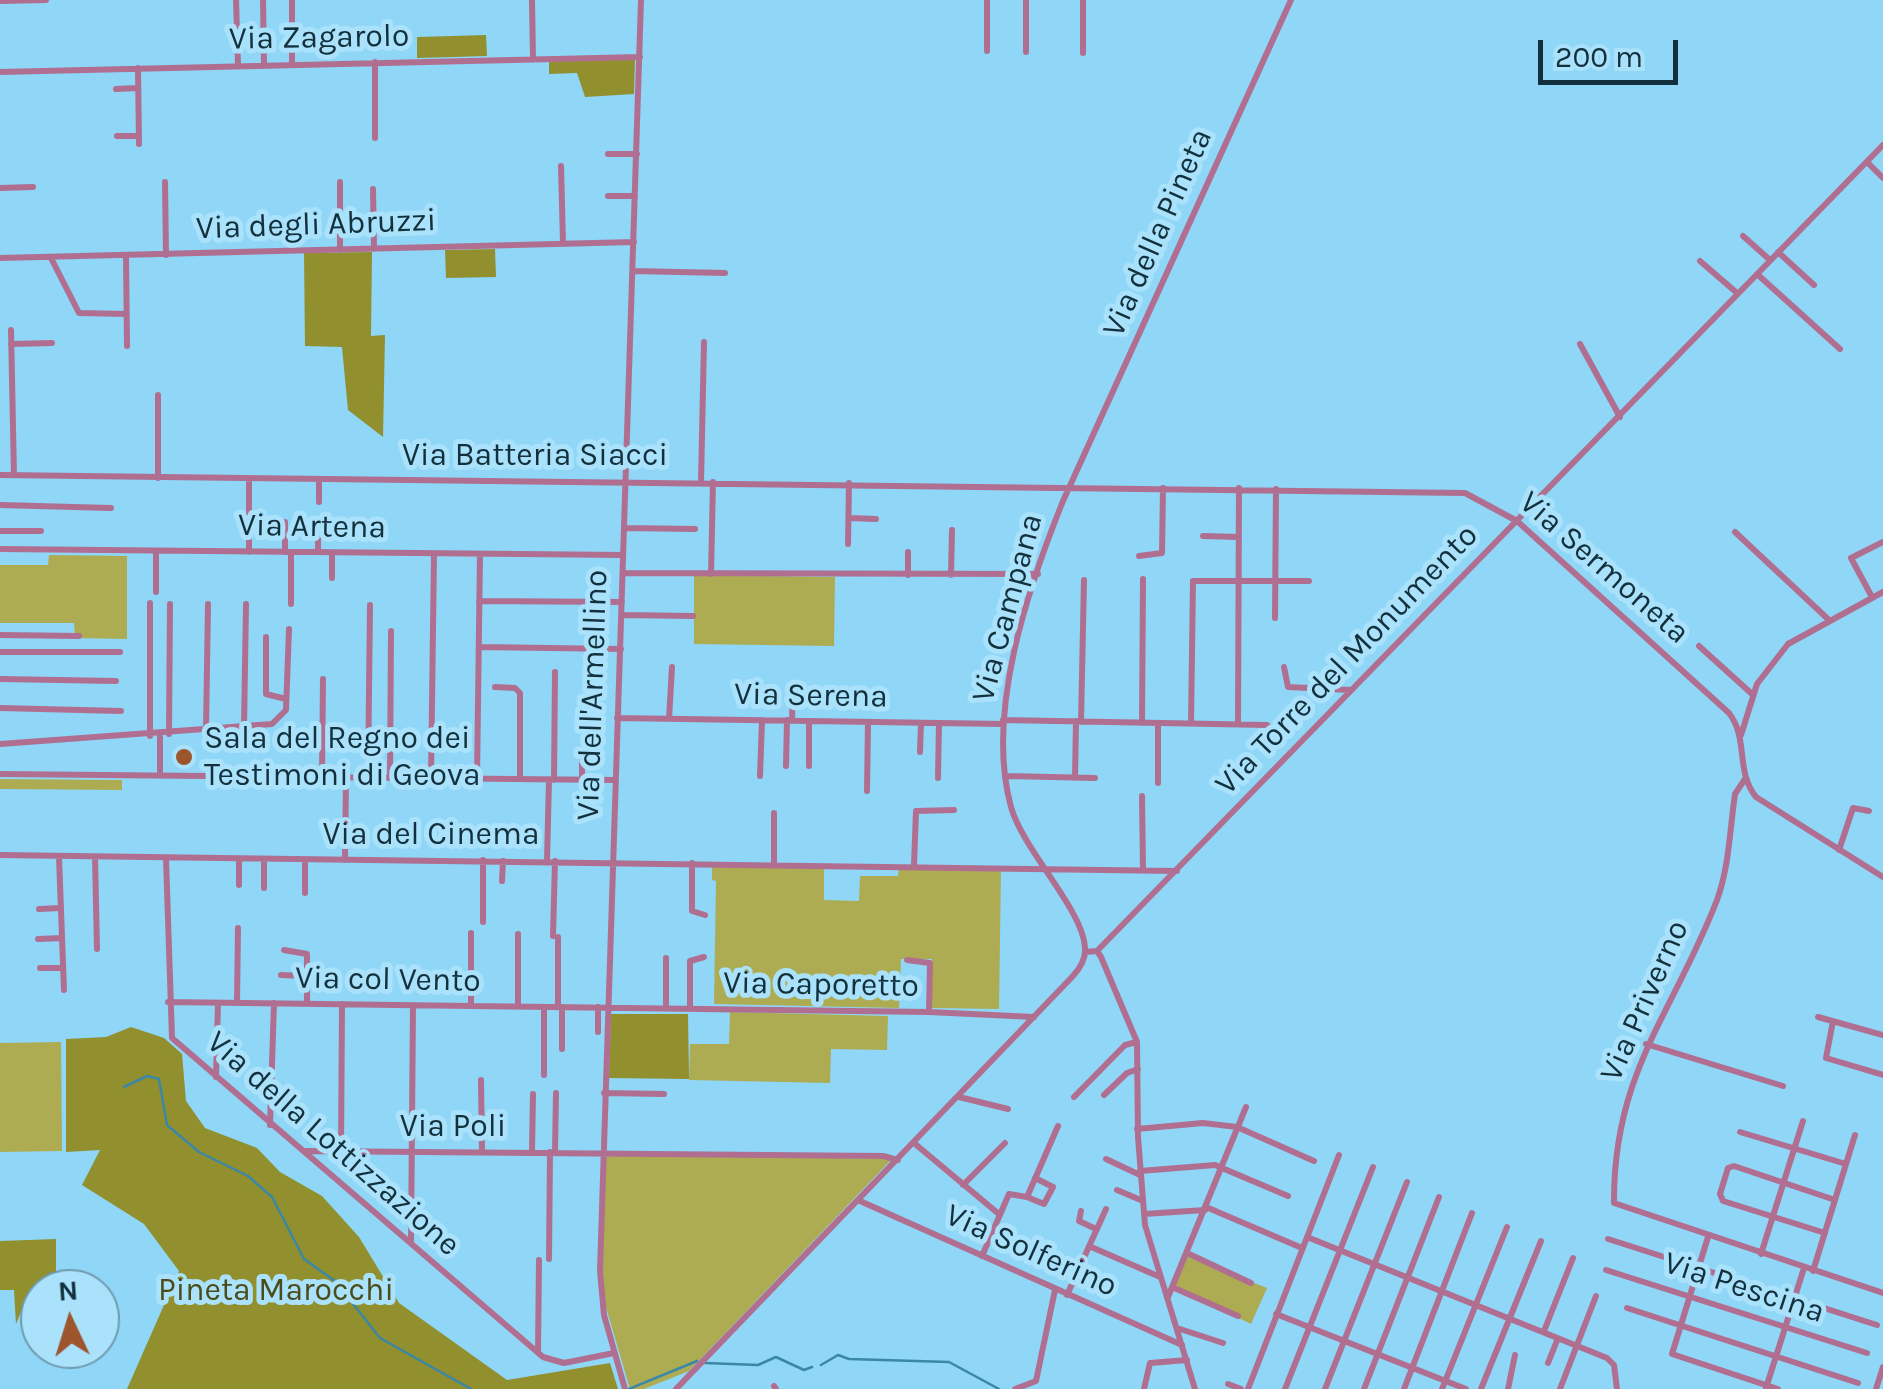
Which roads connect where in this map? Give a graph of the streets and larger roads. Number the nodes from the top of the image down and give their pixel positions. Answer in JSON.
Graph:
{"nodes":[{"id":1,"x":46,"y":0,"type":"edge"},
{"id":2,"x":236,"y":0,"type":"edge"},
{"id":3,"x":263,"y":0,"type":"edge"},
{"id":4,"x":292,"y":0,"type":"edge"},
{"id":5,"x":532,"y":0,"type":"edge"},
{"id":6,"x":641,"y":0,"type":"edge"},
{"id":7,"x":987,"y":0,"type":"edge"},
{"id":8,"x":1026,"y":0,"type":"edge"},
{"id":9,"x":1083,"y":0,"type":"edge"},
{"id":10,"x":1292,"y":0,"type":"edge"},
{"id":11,"x":0,"y":1,"type":"edge"},
{"id":12,"x":986,"y":51,"type":"dead end"},
{"id":13,"x":1026,"y":52,"type":"dead end"},
{"id":14,"x":1083,"y":53,"type":"dead end"},
{"id":15,"x":532,"y":58,"type":"junction"},
{"id":16,"x":640,"y":58,"type":"junction"},
{"id":17,"x":375,"y":62,"type":"junction"},
{"id":18,"x":292,"y":64,"type":"junction"},
{"id":19,"x":264,"y":65,"type":"junction"},
{"id":20,"x":238,"y":66,"type":"junction"},
{"id":21,"x":138,"y":68,"type":"junction"},
{"id":22,"x":0,"y":72,"type":"edge"},
{"id":23,"x":138,"y":88,"type":"junction"},
{"id":24,"x":116,"y":89,"type":"dead end"},
{"id":25,"x":116,"y":136,"type":"dead end"},
{"id":26,"x":375,"y":138,"type":"dead end"},
{"id":27,"x":1883,"y":146,"type":"edge"},
{"id":28,"x":608,"y":154,"type":"dead end"},
{"id":29,"x":636,"y":154,"type":"junction"},
{"id":30,"x":1867,"y":162,"type":"junction"},
{"id":31,"x":561,"y":166,"type":"dead end"},
{"id":32,"x":1883,"y":178,"type":"edge"},
{"id":33,"x":165,"y":182,"type":"dead end"},
{"id":34,"x":340,"y":182,"type":"dead end"},
{"id":35,"x":33,"y":187,"type":"dead end"},
{"id":36,"x":0,"y":188,"type":"edge"},
{"id":37,"x":373,"y":189,"type":"dead end"},
{"id":38,"x":608,"y":196,"type":"dead end"},
{"id":39,"x":635,"y":196,"type":"junction"},
{"id":40,"x":1744,"y":236,"type":"dead end"},
{"id":41,"x":634,"y":242,"type":"junction"},
{"id":42,"x":563,"y":244,"type":"junction"},
{"id":43,"x":374,"y":248,"type":"junction"},
{"id":44,"x":340,"y":250,"type":"junction"},
{"id":45,"x":1778,"y":252,"type":"junction"},
{"id":46,"x":166,"y":255,"type":"junction"},
{"id":47,"x":126,"y":256,"type":"junction"},
{"id":48,"x":0,"y":258,"type":"edge"},
{"id":49,"x":51,"y":258,"type":"junction"},
{"id":50,"x":1770,"y":260,"type":"junction"},
{"id":51,"x":1700,"y":261,"type":"dead end"},
{"id":52,"x":632,"y":271,"type":"junction"},
{"id":53,"x":724,"y":274,"type":"dead end"},
{"id":54,"x":1756,"y":274,"type":"junction"},
{"id":55,"x":1814,"y":286,"type":"dead end"},
{"id":56,"x":1737,"y":294,"type":"junction"},
{"id":57,"x":126,"y":314,"type":"junction"},
{"id":58,"x":11,"y":330,"type":"dead end"},
{"id":59,"x":704,"y":342,"type":"dead end"},
{"id":60,"x":52,"y":343,"type":"dead end"},
{"id":61,"x":11,"y":344,"type":"junction"},
{"id":62,"x":1580,"y":344,"type":"dead end"},
{"id":63,"x":127,"y":346,"type":"dead end"},
{"id":64,"x":1840,"y":348,"type":"dead end"},
{"id":65,"x":158,"y":395,"type":"dead end"},
{"id":66,"x":1620,"y":416,"type":"junction"},
{"id":67,"x":0,"y":475,"type":"edge"},
{"id":68,"x":14,"y":475,"type":"junction"},
{"id":69,"x":158,"y":478,"type":"junction"},
{"id":70,"x":250,"y":479,"type":"junction"},
{"id":71,"x":319,"y":479,"type":"junction"},
{"id":72,"x":624,"y":482,"type":"junction"},
{"id":73,"x":701,"y":482,"type":"junction"},
{"id":74,"x":713,"y":482,"type":"junction"},
{"id":75,"x":849,"y":483,"type":"junction"},
{"id":76,"x":1070,"y":486,"type":"junction"},
{"id":77,"x":1164,"y":488,"type":"junction"},
{"id":78,"x":1240,"y":488,"type":"junction"},
{"id":79,"x":1276,"y":489,"type":"junction"},
{"id":80,"x":319,"y":502,"type":"dead end"},
{"id":81,"x":0,"y":506,"type":"edge"},
{"id":82,"x":112,"y":508,"type":"dead end"},
{"id":83,"x":850,"y":518,"type":"junction"},
{"id":84,"x":876,"y":518,"type":"dead end"},
{"id":85,"x":1518,"y":520,"type":"junction"},
{"id":86,"x":318,"y":521,"type":"dead end"},
{"id":87,"x":286,"y":522,"type":"dead end"},
{"id":88,"x":624,"y":528,"type":"junction"},
{"id":89,"x":695,"y":529,"type":"dead end"},
{"id":90,"x":952,"y":530,"type":"dead end"},
{"id":91,"x":0,"y":531,"type":"edge"},
{"id":92,"x":41,"y":532,"type":"dead end"},
{"id":93,"x":1734,"y":532,"type":"dead end"},
{"id":94,"x":1203,"y":536,"type":"dead end"},
{"id":95,"x":1239,"y":537,"type":"junction"},
{"id":96,"x":1883,"y":542,"type":"edge"},
{"id":97,"x":848,"y":544,"type":"dead end"},
{"id":98,"x":0,"y":548,"type":"edge"},
{"id":99,"x":156,"y":551,"type":"junction"},
{"id":100,"x":248,"y":552,"type":"junction"},
{"id":101,"x":288,"y":552,"type":"junction"},
{"id":102,"x":318,"y":552,"type":"junction"},
{"id":103,"x":332,"y":552,"type":"junction"},
{"id":104,"x":908,"y":552,"type":"dead end"},
{"id":105,"x":434,"y":554,"type":"junction"},
{"id":106,"x":480,"y":554,"type":"junction"},
{"id":107,"x":623,"y":555,"type":"junction"},
{"id":108,"x":1139,"y":556,"type":"dead end"},
{"id":109,"x":623,"y":574,"type":"junction"},
{"id":110,"x":710,"y":574,"type":"junction"},
{"id":111,"x":1038,"y":574,"type":"junction"},
{"id":112,"x":908,"y":575,"type":"junction"},
{"id":113,"x":952,"y":575,"type":"junction"},
{"id":114,"x":332,"y":578,"type":"dead end"},
{"id":115,"x":1144,"y":579,"type":"dead end"},
{"id":116,"x":1084,"y":580,"type":"dead end"},
{"id":117,"x":1238,"y":580,"type":"junction"},
{"id":118,"x":1275,"y":580,"type":"junction"},
{"id":119,"x":1309,"y":580,"type":"dead end"},
{"id":120,"x":156,"y":592,"type":"dead end"},
{"id":121,"x":1883,"y":592,"type":"edge"},
{"id":122,"x":1872,"y":597,"type":"junction"},
{"id":123,"x":479,"y":601,"type":"junction"},
{"id":124,"x":622,"y":602,"type":"junction"},
{"id":125,"x":150,"y":603,"type":"dead end"},
{"id":126,"x":170,"y":604,"type":"dead end"},
{"id":127,"x":208,"y":604,"type":"dead end"},
{"id":128,"x":246,"y":604,"type":"dead end"},
{"id":129,"x":291,"y":604,"type":"dead end"},
{"id":130,"x":370,"y":605,"type":"dead end"},
{"id":131,"x":622,"y":615,"type":"junction"},
{"id":132,"x":693,"y":616,"type":"dead end"},
{"id":133,"x":1275,"y":618,"type":"dead end"},
{"id":134,"x":1830,"y":621,"type":"junction"},
{"id":135,"x":289,"y":629,"type":"dead end"},
{"id":136,"x":392,"y":631,"type":"dead end"},
{"id":137,"x":0,"y":635,"type":"edge"},
{"id":138,"x":80,"y":636,"type":"dead end"},
{"id":139,"x":266,"y":637,"type":"dead end"},
{"id":140,"x":1699,"y":646,"type":"dead end"},
{"id":141,"x":479,"y":647,"type":"junction"},
{"id":142,"x":620,"y":648,"type":"junction"},
{"id":143,"x":0,"y":652,"type":"edge"},
{"id":144,"x":120,"y":652,"type":"dead end"},
{"id":145,"x":672,"y":667,"type":"dead end"},
{"id":146,"x":1284,"y":668,"type":"dead end"},
{"id":147,"x":555,"y":672,"type":"dead end"},
{"id":148,"x":323,"y":679,"type":"dead end"},
{"id":149,"x":0,"y":680,"type":"edge"},
{"id":150,"x":116,"y":681,"type":"dead end"},
{"id":151,"x":793,"y":684,"type":"dead end"},
{"id":152,"x":495,"y":687,"type":"dead end"},
{"id":153,"x":1351,"y":690,"type":"junction"},
{"id":154,"x":1752,"y":694,"type":"junction"},
{"id":155,"x":286,"y":699,"type":"junction"},
{"id":156,"x":0,"y":708,"type":"edge"},
{"id":157,"x":121,"y":710,"type":"dead end"},
{"id":158,"x":618,"y":718,"type":"junction"},
{"id":159,"x":669,"y":719,"type":"junction"},
{"id":160,"x":762,"y":720,"type":"junction"},
{"id":161,"x":789,"y":720,"type":"junction"},
{"id":162,"x":810,"y":721,"type":"junction"},
{"id":163,"x":868,"y":722,"type":"junction"},
{"id":164,"x":1003,"y":722,"type":"junction"},
{"id":165,"x":1078,"y":722,"type":"junction"},
{"id":166,"x":1142,"y":722,"type":"junction"},
{"id":167,"x":921,"y":723,"type":"junction"},
{"id":168,"x":939,"y":723,"type":"junction"},
{"id":169,"x":1158,"y":723,"type":"junction"},
{"id":170,"x":1192,"y":724,"type":"junction"},
{"id":171,"x":1238,"y":724,"type":"junction"},
{"id":172,"x":1267,"y":725,"type":"dead end"},
{"id":173,"x":244,"y":728,"type":"junction"},
{"id":174,"x":206,"y":730,"type":"junction"},
{"id":175,"x":165,"y":734,"type":"junction"},
{"id":176,"x":150,"y":736,"type":"junction"},
{"id":177,"x":1741,"y":736,"type":"junction"},
{"id":178,"x":0,"y":744,"type":"edge"},
{"id":179,"x":582,"y":750,"type":"dead end"},
{"id":180,"x":920,"y":752,"type":"dead end"},
{"id":181,"x":786,"y":766,"type":"dead end"},
{"id":182,"x":809,"y":766,"type":"dead end"},
{"id":183,"x":0,"y":774,"type":"edge"},
{"id":184,"x":160,"y":776,"type":"junction"},
{"id":185,"x":760,"y":776,"type":"dead end"},
{"id":186,"x":1007,"y":776,"type":"junction"},
{"id":187,"x":322,"y":778,"type":"junction"},
{"id":188,"x":346,"y":778,"type":"junction"},
{"id":189,"x":368,"y":778,"type":"junction"},
{"id":190,"x":390,"y":778,"type":"junction"},
{"id":191,"x":431,"y":778,"type":"junction"},
{"id":192,"x":938,"y":778,"type":"dead end"},
{"id":193,"x":1075,"y":778,"type":"junction"},
{"id":194,"x":1095,"y":778,"type":"dead end"},
{"id":195,"x":477,"y":779,"type":"junction"},
{"id":196,"x":520,"y":779,"type":"junction"},
{"id":197,"x":1745,"y":779,"type":"junction"},
{"id":198,"x":552,"y":780,"type":"junction"},
{"id":199,"x":582,"y":780,"type":"junction"},
{"id":200,"x":614,"y":780,"type":"junction"},
{"id":201,"x":1158,"y":783,"type":"dead end"},
{"id":202,"x":867,"y":791,"type":"dead end"},
{"id":203,"x":1142,"y":796,"type":"dead end"},
{"id":204,"x":954,"y":810,"type":"dead end"},
{"id":205,"x":1869,"y":812,"type":"dead end"},
{"id":206,"x":774,"y":813,"type":"dead end"},
{"id":207,"x":1840,"y":850,"type":"junction"},
{"id":208,"x":0,"y":855,"type":"edge"},
{"id":209,"x":60,"y":856,"type":"junction"},
{"id":210,"x":95,"y":857,"type":"junction"},
{"id":211,"x":166,"y":858,"type":"junction"},
{"id":212,"x":239,"y":858,"type":"junction"},
{"id":213,"x":264,"y":859,"type":"junction"},
{"id":214,"x":305,"y":860,"type":"junction"},
{"id":215,"x":345,"y":860,"type":"junction"},
{"id":216,"x":483,"y":860,"type":"junction"},
{"id":217,"x":502,"y":860,"type":"junction"},
{"id":218,"x":551,"y":861,"type":"junction"},
{"id":219,"x":612,"y":862,"type":"junction"},
{"id":220,"x":692,"y":863,"type":"junction"},
{"id":221,"x":774,"y":864,"type":"junction"},
{"id":222,"x":914,"y":866,"type":"junction"},
{"id":223,"x":1042,"y":867,"type":"junction"},
{"id":224,"x":1143,"y":870,"type":"junction"},
{"id":225,"x":1176,"y":871,"type":"junction"},
{"id":226,"x":1883,"y":877,"type":"edge"},
{"id":227,"x":502,"y":882,"type":"dead end"},
{"id":228,"x":239,"y":885,"type":"dead end"},
{"id":229,"x":264,"y":888,"type":"dead end"},
{"id":230,"x":305,"y":893,"type":"dead end"},
{"id":231,"x":61,"y":908,"type":"junction"},
{"id":232,"x":39,"y":909,"type":"dead end"},
{"id":233,"x":705,"y":915,"type":"dead end"},
{"id":234,"x":483,"y":922,"type":"dead end"},
{"id":235,"x":238,"y":928,"type":"dead end"},
{"id":236,"x":471,"y":933,"type":"dead end"},
{"id":237,"x":518,"y":934,"type":"dead end"},
{"id":238,"x":38,"y":938,"type":"dead end"},
{"id":239,"x":62,"y":938,"type":"junction"},
{"id":240,"x":97,"y":950,"type":"dead end"},
{"id":241,"x":284,"y":950,"type":"dead end"},
{"id":242,"x":1098,"y":951,"type":"junction"},
{"id":243,"x":1085,"y":952,"type":"junction"},
{"id":244,"x":704,"y":957,"type":"dead end"},
{"id":245,"x":666,"y":958,"type":"dead end"},
{"id":246,"x":906,"y":960,"type":"dead end"},
{"id":247,"x":40,"y":968,"type":"dead end"},
{"id":248,"x":63,"y":968,"type":"junction"},
{"id":249,"x":281,"y":976,"type":"dead end"},
{"id":250,"x":307,"y":976,"type":"junction"},
{"id":251,"x":64,"y":990,"type":"dead end"},
{"id":252,"x":168,"y":1002,"type":"junction"},
{"id":253,"x":218,"y":1003,"type":"junction"},
{"id":254,"x":238,"y":1003,"type":"junction"},
{"id":255,"x":274,"y":1003,"type":"junction"},
{"id":256,"x":306,"y":1004,"type":"junction"},
{"id":257,"x":342,"y":1004,"type":"junction"},
{"id":258,"x":413,"y":1005,"type":"junction"},
{"id":259,"x":470,"y":1006,"type":"junction"},
{"id":260,"x":518,"y":1006,"type":"junction"},
{"id":261,"x":544,"y":1007,"type":"junction"},
{"id":262,"x":560,"y":1007,"type":"junction"},
{"id":263,"x":602,"y":1008,"type":"junction"},
{"id":264,"x":666,"y":1008,"type":"junction"},
{"id":265,"x":690,"y":1008,"type":"junction"},
{"id":266,"x":930,"y":1012,"type":"junction"},
{"id":267,"x":1818,"y":1016,"type":"dead end"},
{"id":268,"x":1034,"y":1017,"type":"junction"},
{"id":269,"x":1833,"y":1021,"type":"junction"},
{"id":270,"x":598,"y":1032,"type":"dead end"},
{"id":271,"x":1883,"y":1035,"type":"edge"},
{"id":272,"x":1137,"y":1042,"type":"junction"},
{"id":273,"x":1646,"y":1044,"type":"junction"},
{"id":274,"x":562,"y":1049,"type":"dead end"},
{"id":275,"x":1138,"y":1069,"type":"junction"},
{"id":276,"x":544,"y":1075,"type":"dead end"},
{"id":277,"x":1883,"y":1075,"type":"edge"},
{"id":278,"x":216,"y":1078,"type":"junction"},
{"id":279,"x":482,"y":1080,"type":"dead end"},
{"id":280,"x":1783,"y":1086,"type":"dead end"},
{"id":281,"x":604,"y":1091,"type":"junction"},
{"id":282,"x":661,"y":1092,"type":"dead end"},
{"id":283,"x":533,"y":1094,"type":"dead end"},
{"id":284,"x":556,"y":1094,"type":"dead end"},
{"id":285,"x":1104,"y":1096,"type":"dead end"},
{"id":286,"x":959,"y":1097,"type":"junction"},
{"id":287,"x":1074,"y":1097,"type":"dead end"},
{"id":288,"x":1246,"y":1107,"type":"dead end"},
{"id":289,"x":1008,"y":1109,"type":"dead end"},
{"id":290,"x":1802,"y":1121,"type":"dead end"},
{"id":291,"x":270,"y":1125,"type":"junction"},
{"id":292,"x":1058,"y":1126,"type":"dead end"},
{"id":293,"x":1238,"y":1127,"type":"junction"},
{"id":294,"x":1137,"y":1129,"type":"junction"},
{"id":295,"x":1740,"y":1132,"type":"dead end"},
{"id":296,"x":1856,"y":1135,"type":"dead end"},
{"id":297,"x":914,"y":1143,"type":"junction"},
{"id":298,"x":1005,"y":1143,"type":"dead end"},
{"id":299,"x":1794,"y":1148,"type":"junction"},
{"id":300,"x":304,"y":1151,"type":"junction"},
{"id":301,"x":341,"y":1152,"type":"junction"},
{"id":302,"x":412,"y":1152,"type":"junction"},
{"id":303,"x":482,"y":1152,"type":"junction"},
{"id":304,"x":532,"y":1152,"type":"junction"},
{"id":305,"x":553,"y":1152,"type":"junction"},
{"id":306,"x":602,"y":1152,"type":"junction"},
{"id":307,"x":1339,"y":1155,"type":"dead end"},
{"id":308,"x":1106,"y":1158,"type":"dead end"},
{"id":309,"x":898,"y":1160,"type":"junction"},
{"id":310,"x":1314,"y":1162,"type":"dead end"},
{"id":311,"x":1846,"y":1164,"type":"junction"},
{"id":312,"x":1222,"y":1167,"type":"junction"},
{"id":313,"x":1373,"y":1167,"type":"dead end"},
{"id":314,"x":1140,"y":1173,"type":"junction"},
{"id":315,"x":1035,"y":1178,"type":"junction"},
{"id":316,"x":1407,"y":1182,"type":"dead end"},
{"id":317,"x":1783,"y":1182,"type":"junction"},
{"id":318,"x":963,"y":1184,"type":"junction"},
{"id":319,"x":1118,"y":1190,"type":"dead end"},
{"id":320,"x":1288,"y":1196,"type":"dead end"},
{"id":321,"x":1027,"y":1197,"type":"junction"},
{"id":322,"x":1439,"y":1197,"type":"dead end"},
{"id":323,"x":1835,"y":1200,"type":"junction"},
{"id":324,"x":1143,"y":1201,"type":"junction"},
{"id":325,"x":860,"y":1202,"type":"junction"},
{"id":326,"x":1206,"y":1208,"type":"junction"},
{"id":327,"x":1106,"y":1209,"type":"dead end"},
{"id":328,"x":1081,"y":1211,"type":"dead end"},
{"id":329,"x":1472,"y":1212,"type":"dead end"},
{"id":330,"x":1144,"y":1214,"type":"junction"},
{"id":331,"x":1000,"y":1215,"type":"junction"},
{"id":332,"x":1773,"y":1216,"type":"junction"},
{"id":333,"x":1507,"y":1227,"type":"dead end"},
{"id":334,"x":1096,"y":1229,"type":"junction"},
{"id":335,"x":1825,"y":1233,"type":"junction"},
{"id":336,"x":1307,"y":1237,"type":"junction"},
{"id":337,"x":1708,"y":1237,"type":"junction"},
{"id":338,"x":1608,"y":1239,"type":"dead end"},
{"id":339,"x":1541,"y":1241,"type":"dead end"},
{"id":340,"x":411,"y":1243,"type":"junction"},
{"id":341,"x":1089,"y":1246,"type":"junction"},
{"id":342,"x":1302,"y":1248,"type":"junction"},
{"id":343,"x":1341,"y":1250,"type":"junction"},
{"id":344,"x":1186,"y":1254,"type":"junction"},
{"id":345,"x":1761,"y":1254,"type":"junction"},
{"id":346,"x":982,"y":1256,"type":"junction"},
{"id":347,"x":1573,"y":1258,"type":"dead end"},
{"id":348,"x":549,"y":1259,"type":"dead end"},
{"id":349,"x":539,"y":1260,"type":"dead end"},
{"id":350,"x":1374,"y":1264,"type":"junction"},
{"id":351,"x":1699,"y":1268,"type":"junction"},
{"id":352,"x":1808,"y":1269,"type":"junction"},
{"id":353,"x":1606,"y":1270,"type":"dead end"},
{"id":354,"x":1161,"y":1277,"type":"junction"},
{"id":355,"x":1408,"y":1277,"type":"junction"},
{"id":356,"x":1251,"y":1283,"type":"dead end"},
{"id":357,"x":1172,"y":1288,"type":"junction"},
{"id":358,"x":1056,"y":1290,"type":"junction"},
{"id":359,"x":1442,"y":1291,"type":"junction"},
{"id":360,"x":1883,"y":1294,"type":"edge"},
{"id":361,"x":1067,"y":1295,"type":"junction"},
{"id":362,"x":1596,"y":1296,"type":"dead end"},
{"id":363,"x":1689,"y":1297,"type":"junction"},
{"id":364,"x":1168,"y":1298,"type":"junction"},
{"id":365,"x":1794,"y":1298,"type":"junction"},
{"id":366,"x":1476,"y":1305,"type":"junction"},
{"id":367,"x":1627,"y":1308,"type":"dead end"},
{"id":368,"x":1276,"y":1314,"type":"junction"},
{"id":369,"x":1238,"y":1316,"type":"dead end"},
{"id":370,"x":1510,"y":1318,"type":"junction"},
{"id":371,"x":1877,"y":1324,"type":"dead end"},
{"id":372,"x":1680,"y":1325,"type":"junction"},
{"id":373,"x":1785,"y":1327,"type":"junction"},
{"id":374,"x":1177,"y":1328,"type":"junction"},
{"id":375,"x":1310,"y":1328,"type":"junction"},
{"id":376,"x":1544,"y":1332,"type":"junction"},
{"id":377,"x":1558,"y":1338,"type":"junction"},
{"id":378,"x":1344,"y":1341,"type":"junction"},
{"id":379,"x":1224,"y":1343,"type":"dead end"},
{"id":380,"x":1182,"y":1345,"type":"junction"},
{"id":381,"x":1577,"y":1345,"type":"junction"},
{"id":382,"x":614,"y":1353,"type":"junction"},
{"id":383,"x":538,"y":1354,"type":"junction"},
{"id":384,"x":1378,"y":1354,"type":"junction"},
{"id":385,"x":1867,"y":1354,"type":"dead end"},
{"id":386,"x":1515,"y":1356,"type":"dead end"},
{"id":387,"x":1776,"y":1356,"type":"junction"},
{"id":388,"x":1186,"y":1360,"type":"junction"},
{"id":389,"x":1548,"y":1363,"type":"dead end"},
{"id":390,"x":1883,"y":1367,"type":"edge"},
{"id":391,"x":1412,"y":1368,"type":"junction"},
{"id":392,"x":1858,"y":1383,"type":"dead end"},
{"id":393,"x":1228,"y":1384,"type":"dead end"},
{"id":394,"x":1443,"y":1385,"type":"edge"},
{"id":395,"x":624,"y":1387,"type":"edge"},
{"id":396,"x":1766,"y":1387,"type":"edge"},
{"id":397,"x":676,"y":1389,"type":"edge"},
{"id":398,"x":1016,"y":1389,"type":"edge"},
{"id":399,"x":1144,"y":1389,"type":"edge"},
{"id":400,"x":1195,"y":1389,"type":"edge"},
{"id":401,"x":1244,"y":1389,"type":"edge"},
{"id":402,"x":1285,"y":1389,"type":"edge"},
{"id":403,"x":1325,"y":1389,"type":"edge"},
{"id":404,"x":1364,"y":1389,"type":"edge"},
{"id":405,"x":1404,"y":1389,"type":"edge"},
{"id":406,"x":1466,"y":1389,"type":"edge"},
{"id":407,"x":1481,"y":1389,"type":"edge"},
{"id":408,"x":1508,"y":1389,"type":"edge"},
{"id":409,"x":1560,"y":1389,"type":"edge"},
{"id":410,"x":1617,"y":1389,"type":"edge"},
{"id":411,"x":1778,"y":1389,"type":"edge"},
{"id":412,"x":1876,"y":1389,"type":"edge"}],
"edges":[{"from":1,"to":11,"type":"street"},
{"from":2,"to":20,"type":"street"},
{"from":3,"to":19,"type":"street"},
{"from":4,"to":18,"type":"street"},
{"from":5,"to":15,"type":"street"},
{"from":6,"to":16,"type":"street","name":"Via dell'Armellino"},
{"from":7,"to":12,"type":"street"},
{"from":8,"to":13,"type":"street"},
{"from":9,"to":14,"type":"street"},
{"from":10,"to":76,"type":"street","name":"Via della Pineta"},
{"from":15,"to":16,"type":"street","name":"Via Zagarolo"},
{"from":15,"to":17,"type":"street","name":"Via Zagarolo"},
{"from":16,"to":29,"type":"street","name":"Via dell'Armellino"},
{"from":17,"to":18,"type":"street","name":"Via Zagarolo"},
{"from":17,"to":26,"type":"street"},
{"from":18,"to":19,"type":"street","name":"Via Zagarolo"},
{"from":19,"to":20,"type":"street","name":"Via Zagarolo"},
{"from":20,"to":21,"type":"street","name":"Via Zagarolo"},
{"from":21,"to":22,"type":"street","name":"Via Zagarolo"},
{"from":21,"to":23,"type":"street"},
{"from":23,"to":24,"type":"street"},
{"from":23,"to":25,"type":"street"},
{"from":27,"to":30,"type":"street","name":"Via Torre del Monumento"},
{"from":28,"to":29,"type":"street"},
{"from":29,"to":39,"type":"street","name":"Via dell'Armellino"},
{"from":30,"to":32,"type":"street"},
{"from":30,"to":45,"type":"street","name":"Via Torre del Monumento"},
{"from":31,"to":42,"type":"street"},
{"from":33,"to":46,"type":"street"},
{"from":34,"to":44,"type":"street"},
{"from":35,"to":36,"type":"street"},
{"from":37,"to":43,"type":"street"},
{"from":38,"to":39,"type":"street"},
{"from":39,"to":41,"type":"street","name":"Via dell'Armellino"},
{"from":40,"to":50,"type":"street"},
{"from":41,"to":42,"type":"street","name":"Via degli Abruzzi"},
{"from":41,"to":52,"type":"street","name":"Via dell'Armellino"},
{"from":42,"to":43,"type":"street","name":"Via degli Abruzzi"},
{"from":43,"to":44,"type":"street","name":"Via degli Abruzzi"},
{"from":44,"to":46,"type":"street","name":"Via degli Abruzzi"},
{"from":45,"to":50,"type":"street","name":"Via Torre del Monumento"},
{"from":45,"to":55,"type":"street"},
{"from":46,"to":47,"type":"street","name":"Via degli Abruzzi"},
{"from":47,"to":49,"type":"street","name":"Via degli Abruzzi"},
{"from":47,"to":57,"type":"street"},
{"from":48,"to":49,"type":"street","name":"Via degli Abruzzi"},
{"from":49,"to":57,"type":"street"},
{"from":50,"to":54,"type":"street","name":"Via Torre del Monumento"},
{"from":51,"to":56,"type":"street"},
{"from":52,"to":53,"type":"street"},
{"from":52,"to":72,"type":"street","name":"Via dell'Armellino"},
{"from":54,"to":56,"type":"street","name":"Via Torre del Monumento"},
{"from":54,"to":64,"type":"street"},
{"from":56,"to":66,"type":"street","name":"Via Torre del Monumento"},
{"from":57,"to":63,"type":"street"},
{"from":58,"to":61,"type":"street"},
{"from":59,"to":73,"type":"street"},
{"from":60,"to":61,"type":"street"},
{"from":61,"to":68,"type":"street"},
{"from":62,"to":66,"type":"street"},
{"from":65,"to":69,"type":"street"},
{"from":66,"to":85,"type":"street","name":"Via Torre del Monumento"},
{"from":67,"to":68,"type":"street","name":"Via Batteria Siacci"},
{"from":68,"to":69,"type":"street","name":"Via Batteria Siacci"},
{"from":69,"to":70,"type":"street","name":"Via Batteria Siacci"},
{"from":70,"to":71,"type":"street","name":"Via Batteria Siacci"},
{"from":70,"to":100,"type":"street"},
{"from":71,"to":72,"type":"street","name":"Via Batteria Siacci"},
{"from":71,"to":80,"type":"street"},
{"from":72,"to":73,"type":"street","name":"Via Batteria Siacci"},
{"from":72,"to":88,"type":"street","name":"Via dell'Armellino"},
{"from":73,"to":74,"type":"street","name":"Via Batteria Siacci"},
{"from":74,"to":75,"type":"street","name":"Via Batteria Siacci"},
{"from":74,"to":110,"type":"street"},
{"from":75,"to":76,"type":"street","name":"Via Batteria Siacci"},
{"from":75,"to":83,"type":"street"},
{"from":76,"to":77,"type":"street","name":"Via Sermoneta"},
{"from":76,"to":111,"type":"street","name":"Via Campana"},
{"from":77,"to":78,"type":"street","name":"Via Sermoneta"},
{"from":77,"to":108,"type":"street"},
{"from":78,"to":79,"type":"street","name":"Via Sermoneta"},
{"from":78,"to":95,"type":"street"},
{"from":79,"to":85,"type":"street","name":"Via Sermoneta"},
{"from":79,"to":118,"type":"street"},
{"from":81,"to":82,"type":"street"},
{"from":83,"to":84,"type":"street"},
{"from":83,"to":97,"type":"street"},
{"from":85,"to":153,"type":"street","name":"Via Torre del Monumento"},
{"from":85,"to":177,"type":"street","name":"Via Sermoneta"},
{"from":86,"to":102,"type":"street"},
{"from":87,"to":101,"type":"street"},
{"from":88,"to":89,"type":"street"},
{"from":88,"to":107,"type":"street","name":"Via dell'Armellino"},
{"from":90,"to":113,"type":"street"},
{"from":91,"to":92,"type":"street"},
{"from":93,"to":134,"type":"street"},
{"from":94,"to":95,"type":"street"},
{"from":95,"to":117,"type":"street"},
{"from":96,"to":122,"type":"street"},
{"from":98,"to":99,"type":"street","name":"Via Artena"},
{"from":99,"to":100,"type":"street","name":"Via Artena"},
{"from":99,"to":120,"type":"street"},
{"from":100,"to":101,"type":"street","name":"Via Artena"},
{"from":101,"to":102,"type":"street","name":"Via Artena"},
{"from":101,"to":129,"type":"street"},
{"from":102,"to":103,"type":"street","name":"Via Artena"},
{"from":103,"to":105,"type":"street","name":"Via Artena"},
{"from":103,"to":114,"type":"street"},
{"from":104,"to":112,"type":"street"},
{"from":105,"to":106,"type":"street","name":"Via Artena"},
{"from":105,"to":191,"type":"street"},
{"from":106,"to":107,"type":"street","name":"Via Artena"},
{"from":106,"to":123,"type":"street"},
{"from":107,"to":109,"type":"street","name":"Via dell'Armellino"},
{"from":109,"to":110,"type":"street"},
{"from":109,"to":124,"type":"street","name":"Via dell'Armellino"},
{"from":110,"to":112,"type":"street"},
{"from":111,"to":113,"type":"street"},
{"from":111,"to":164,"type":"street","name":"Via Campana"},
{"from":112,"to":113,"type":"street"},
{"from":115,"to":166,"type":"street"},
{"from":116,"to":165,"type":"street"},
{"from":117,"to":118,"type":"street"},
{"from":117,"to":170,"type":"street"},
{"from":117,"to":171,"type":"street"},
{"from":118,"to":119,"type":"street"},
{"from":118,"to":133,"type":"street"},
{"from":121,"to":122,"type":"street"},
{"from":122,"to":134,"type":"street"},
{"from":123,"to":124,"type":"street"},
{"from":123,"to":141,"type":"street"},
{"from":124,"to":131,"type":"street","name":"Via dell'Armellino"},
{"from":125,"to":176,"type":"street"},
{"from":126,"to":175,"type":"street"},
{"from":127,"to":174,"type":"street"},
{"from":128,"to":173,"type":"street"},
{"from":130,"to":189,"type":"street"},
{"from":131,"to":132,"type":"street"},
{"from":131,"to":142,"type":"street","name":"Via dell'Armellino"},
{"from":134,"to":154,"type":"street"},
{"from":135,"to":155,"type":"street"},
{"from":136,"to":190,"type":"street"},
{"from":137,"to":138,"type":"street"},
{"from":139,"to":155,"type":"street"},
{"from":140,"to":154,"type":"street"},
{"from":141,"to":142,"type":"street"},
{"from":141,"to":195,"type":"street"},
{"from":142,"to":158,"type":"street","name":"Via dell'Armellino"},
{"from":143,"to":144,"type":"street"},
{"from":145,"to":159,"type":"street"},
{"from":146,"to":153,"type":"street"},
{"from":147,"to":198,"type":"street"},
{"from":148,"to":187,"type":"street"},
{"from":149,"to":150,"type":"street"},
{"from":151,"to":161,"type":"street"},
{"from":152,"to":196,"type":"street"},
{"from":153,"to":225,"type":"street","name":"Via Torre del Monumento"},
{"from":154,"to":177,"type":"street"},
{"from":155,"to":173,"type":"street"},
{"from":156,"to":157,"type":"street"},
{"from":158,"to":159,"type":"street","name":"Via Serena"},
{"from":158,"to":200,"type":"street","name":"Via dell'Armellino"},
{"from":159,"to":160,"type":"street","name":"Via Serena"},
{"from":160,"to":161,"type":"street","name":"Via Serena"},
{"from":160,"to":185,"type":"street"},
{"from":161,"to":162,"type":"street","name":"Via Serena"},
{"from":161,"to":181,"type":"street"},
{"from":162,"to":163,"type":"street","name":"Via Serena"},
{"from":162,"to":182,"type":"street"},
{"from":163,"to":167,"type":"street","name":"Via Serena"},
{"from":163,"to":202,"type":"street"},
{"from":164,"to":165,"type":"street","name":"Via Serena"},
{"from":164,"to":168,"type":"street","name":"Via Serena"},
{"from":164,"to":186,"type":"street","name":"Via Campana"},
{"from":165,"to":166,"type":"street","name":"Via Serena"},
{"from":165,"to":193,"type":"street"},
{"from":166,"to":169,"type":"street","name":"Via Serena"},
{"from":167,"to":168,"type":"street","name":"Via Serena"},
{"from":167,"to":180,"type":"street"},
{"from":168,"to":192,"type":"street"},
{"from":169,"to":170,"type":"street","name":"Via Serena"},
{"from":169,"to":201,"type":"street"},
{"from":170,"to":171,"type":"street","name":"Via Serena"},
{"from":171,"to":172,"type":"street","name":"Via Serena"},
{"from":173,"to":174,"type":"street"},
{"from":174,"to":175,"type":"street"},
{"from":175,"to":176,"type":"street"},
{"from":175,"to":184,"type":"street"},
{"from":176,"to":178,"type":"street"},
{"from":177,"to":197,"type":"street"},
{"from":179,"to":199,"type":"street"},
{"from":183,"to":184,"type":"street"},
{"from":184,"to":187,"type":"street"},
{"from":186,"to":193,"type":"street"},
{"from":186,"to":223,"type":"street","name":"Via Campana"},
{"from":187,"to":188,"type":"street"},
{"from":188,"to":189,"type":"street"},
{"from":188,"to":215,"type":"street"},
{"from":189,"to":190,"type":"street"},
{"from":190,"to":191,"type":"street"},
{"from":191,"to":195,"type":"street"},
{"from":193,"to":194,"type":"street"},
{"from":195,"to":196,"type":"street"},
{"from":196,"to":198,"type":"street"},
{"from":197,"to":207,"type":"street"},
{"from":197,"to":273,"type":"street","name":"Via Priverno"},
{"from":198,"to":199,"type":"street"},
{"from":198,"to":218,"type":"street"},
{"from":199,"to":200,"type":"street"},
{"from":200,"to":219,"type":"street","name":"Via dell'Armellino"},
{"from":203,"to":224,"type":"street"},
{"from":204,"to":222,"type":"street"},
{"from":205,"to":207,"type":"street"},
{"from":206,"to":221,"type":"street"},
{"from":207,"to":226,"type":"street"},
{"from":208,"to":209,"type":"street","name":"Via del Cinema"},
{"from":209,"to":210,"type":"street","name":"Via del Cinema"},
{"from":209,"to":231,"type":"street"},
{"from":210,"to":211,"type":"street","name":"Via del Cinema"},
{"from":210,"to":240,"type":"street"},
{"from":211,"to":212,"type":"street","name":"Via del Cinema"},
{"from":211,"to":252,"type":"street","name":"Via della Lottizzazione"},
{"from":212,"to":213,"type":"street","name":"Via del Cinema"},
{"from":212,"to":228,"type":"street"},
{"from":213,"to":214,"type":"street","name":"Via del Cinema"},
{"from":213,"to":229,"type":"street"},
{"from":214,"to":215,"type":"street","name":"Via del Cinema"},
{"from":214,"to":230,"type":"street"},
{"from":215,"to":216,"type":"street","name":"Via del Cinema"},
{"from":216,"to":217,"type":"street","name":"Via del Cinema"},
{"from":216,"to":234,"type":"street"},
{"from":217,"to":218,"type":"street","name":"Via del Cinema"},
{"from":217,"to":227,"type":"street"},
{"from":218,"to":219,"type":"street","name":"Via del Cinema"},
{"from":218,"to":262,"type":"street"},
{"from":219,"to":220,"type":"street","name":"Via del Cinema"},
{"from":219,"to":263,"type":"street","name":"Via dell'Armellino"},
{"from":220,"to":221,"type":"street","name":"Via del Cinema"},
{"from":220,"to":233,"type":"street"},
{"from":221,"to":222,"type":"street","name":"Via del Cinema"},
{"from":222,"to":223,"type":"street","name":"Via del Cinema"},
{"from":223,"to":224,"type":"street","name":"Via del Cinema"},
{"from":223,"to":243,"type":"street","name":"Via Campana"},
{"from":224,"to":225,"type":"street","name":"Via del Cinema"},
{"from":225,"to":242,"type":"street","name":"Via Torre del Monumento"},
{"from":231,"to":232,"type":"street"},
{"from":231,"to":239,"type":"street"},
{"from":235,"to":254,"type":"street"},
{"from":236,"to":259,"type":"street"},
{"from":237,"to":260,"type":"street"},
{"from":238,"to":239,"type":"street"},
{"from":239,"to":248,"type":"street"},
{"from":241,"to":250,"type":"street"},
{"from":242,"to":243,"type":"street"},
{"from":242,"to":272,"type":"street"},
{"from":243,"to":268,"type":"street"},
{"from":244,"to":265,"type":"street"},
{"from":245,"to":264,"type":"street"},
{"from":246,"to":266,"type":"street"},
{"from":247,"to":248,"type":"street"},
{"from":248,"to":251,"type":"street"},
{"from":249,"to":250,"type":"street"},
{"from":250,"to":256,"type":"street"},
{"from":252,"to":253,"type":"street","name":"Via col Vento"},
{"from":252,"to":278,"type":"street","name":"Via della Lottizzazione"},
{"from":253,"to":254,"type":"street","name":"Via col Vento"},
{"from":253,"to":278,"type":"street"},
{"from":254,"to":255,"type":"street","name":"Via col Vento"},
{"from":255,"to":256,"type":"street","name":"Via col Vento"},
{"from":255,"to":291,"type":"street"},
{"from":256,"to":257,"type":"street","name":"Via col Vento"},
{"from":257,"to":258,"type":"street","name":"Via col Vento"},
{"from":257,"to":301,"type":"street"},
{"from":258,"to":259,"type":"street","name":"Via col Vento"},
{"from":258,"to":302,"type":"street"},
{"from":259,"to":260,"type":"street","name":"Via col Vento"},
{"from":260,"to":261,"type":"street","name":"Via col Vento"},
{"from":261,"to":262,"type":"street","name":"Via col Vento"},
{"from":261,"to":276,"type":"street"},
{"from":262,"to":263,"type":"street","name":"Via col Vento"},
{"from":262,"to":274,"type":"street"},
{"from":263,"to":264,"type":"street","name":"Via Caporetto"},
{"from":263,"to":270,"type":"street"},
{"from":263,"to":281,"type":"street","name":"Via dell'Armellino"},
{"from":264,"to":265,"type":"street","name":"Via Caporetto"},
{"from":265,"to":266,"type":"street","name":"Via Caporetto"},
{"from":266,"to":268,"type":"street","name":"Via Caporetto"},
{"from":267,"to":269,"type":"street"},
{"from":268,"to":286,"type":"street"},
{"from":269,"to":271,"type":"street"},
{"from":269,"to":277,"type":"street"},
{"from":272,"to":275,"type":"street"},
{"from":272,"to":287,"type":"street"},
{"from":273,"to":280,"type":"street"},
{"from":273,"to":337,"type":"street","name":"Via Priverno"},
{"from":275,"to":285,"type":"street"},
{"from":275,"to":294,"type":"street"},
{"from":278,"to":291,"type":"street","name":"Via della Lottizzazione"},
{"from":279,"to":303,"type":"street"},
{"from":281,"to":282,"type":"street"},
{"from":281,"to":306,"type":"street","name":"Via dell'Armellino"},
{"from":283,"to":304,"type":"street"},
{"from":284,"to":305,"type":"street"},
{"from":286,"to":289,"type":"street"},
{"from":286,"to":297,"type":"street"},
{"from":288,"to":293,"type":"street"},
{"from":290,"to":299,"type":"street"},
{"from":291,"to":300,"type":"street","name":"Via della Lottizzazione"},
{"from":292,"to":315,"type":"street"},
{"from":293,"to":294,"type":"street"},
{"from":293,"to":310,"type":"street"},
{"from":293,"to":312,"type":"street"},
{"from":294,"to":314,"type":"street"},
{"from":295,"to":299,"type":"street"},
{"from":296,"to":311,"type":"street"},
{"from":297,"to":309,"type":"street"},
{"from":297,"to":318,"type":"street"},
{"from":298,"to":318,"type":"street"},
{"from":299,"to":311,"type":"street"},
{"from":299,"to":317,"type":"street"},
{"from":300,"to":301,"type":"street","name":"Via Poli"},
{"from":300,"to":340,"type":"street","name":"Via della Lottizzazione"},
{"from":301,"to":302,"type":"street","name":"Via Poli"},
{"from":302,"to":303,"type":"street","name":"Via Poli"},
{"from":302,"to":340,"type":"street"},
{"from":303,"to":304,"type":"street","name":"Via Poli"},
{"from":304,"to":305,"type":"street","name":"Via Poli"},
{"from":305,"to":306,"type":"street","name":"Via Poli"},
{"from":305,"to":348,"type":"street"},
{"from":306,"to":309,"type":"street","name":"Via Poli"},
{"from":306,"to":382,"type":"street","name":"Via dell'Armellino"},
{"from":307,"to":336,"type":"street"},
{"from":308,"to":314,"type":"street"},
{"from":309,"to":325,"type":"street"},
{"from":311,"to":323,"type":"street"},
{"from":312,"to":314,"type":"street"},
{"from":312,"to":320,"type":"street"},
{"from":312,"to":326,"type":"street"},
{"from":313,"to":343,"type":"street"},
{"from":314,"to":324,"type":"street"},
{"from":315,"to":321,"type":"street"},
{"from":315,"to":321,"type":"street"},
{"from":316,"to":350,"type":"street"},
{"from":317,"to":323,"type":"street"},
{"from":317,"to":332,"type":"street"},
{"from":317,"to":332,"type":"street"},
{"from":318,"to":331,"type":"street"},
{"from":319,"to":324,"type":"street"},
{"from":321,"to":331,"type":"street"},
{"from":322,"to":355,"type":"street"},
{"from":323,"to":335,"type":"street"},
{"from":324,"to":330,"type":"street"},
{"from":325,"to":346,"type":"street","name":"Via Solferino"},
{"from":325,"to":397,"type":"street"},
{"from":326,"to":330,"type":"street"},
{"from":326,"to":342,"type":"street"},
{"from":326,"to":344,"type":"street"},
{"from":327,"to":334,"type":"street"},
{"from":328,"to":334,"type":"street"},
{"from":329,"to":359,"type":"street"},
{"from":330,"to":354,"type":"street"},
{"from":331,"to":346,"type":"street"},
{"from":332,"to":335,"type":"street"},
{"from":332,"to":345,"type":"street"},
{"from":333,"to":366,"type":"street"},
{"from":334,"to":341,"type":"street"},
{"from":335,"to":352,"type":"street"},
{"from":336,"to":342,"type":"street"},
{"from":336,"to":343,"type":"street"},
{"from":337,"to":345,"type":"street","name":"Via Priverno"},
{"from":337,"to":351,"type":"street"},
{"from":338,"to":351,"type":"street"},
{"from":339,"to":370,"type":"street"},
{"from":340,"to":383,"type":"street","name":"Via della Lottizzazione"},
{"from":341,"to":354,"type":"street"},
{"from":341,"to":361,"type":"street"},
{"from":342,"to":368,"type":"street"},
{"from":343,"to":350,"type":"street"},
{"from":343,"to":375,"type":"street"},
{"from":344,"to":356,"type":"street"},
{"from":344,"to":357,"type":"street"},
{"from":345,"to":352,"type":"street","name":"Via Priverno"},
{"from":346,"to":358,"type":"street","name":"Via Solferino"},
{"from":347,"to":376,"type":"street"},
{"from":349,"to":383,"type":"street"},
{"from":350,"to":355,"type":"street"},
{"from":350,"to":378,"type":"street"},
{"from":351,"to":363,"type":"street"},
{"from":351,"to":365,"type":"street"},
{"from":352,"to":360,"type":"street","name":"Via Priverno"},
{"from":352,"to":365,"type":"street"},
{"from":353,"to":363,"type":"street","name":"Via Pescina"},
{"from":354,"to":364,"type":"street"},
{"from":355,"to":359,"type":"street"},
{"from":355,"to":384,"type":"street"},
{"from":357,"to":364,"type":"street"},
{"from":357,"to":369,"type":"street"},
{"from":358,"to":361,"type":"street","name":"Via Solferino"},
{"from":358,"to":398,"type":"street"},
{"from":359,"to":366,"type":"street"},
{"from":359,"to":391,"type":"street"},
{"from":361,"to":380,"type":"street","name":"Via Solferino"},
{"from":362,"to":381,"type":"street"},
{"from":363,"to":372,"type":"street"},
{"from":363,"to":373,"type":"street","name":"Via Pescina"},
{"from":364,"to":374,"type":"street"},
{"from":365,"to":371,"type":"street"},
{"from":365,"to":373,"type":"street"},
{"from":366,"to":370,"type":"street"},
{"from":366,"to":394,"type":"street"},
{"from":367,"to":372,"type":"street"},
{"from":368,"to":375,"type":"street"},
{"from":368,"to":401,"type":"street"},
{"from":370,"to":376,"type":"street"},
{"from":370,"to":407,"type":"street"},
{"from":372,"to":387,"type":"street"},
{"from":372,"to":396,"type":"street"},
{"from":373,"to":385,"type":"street","name":"Via Pescina"},
{"from":373,"to":387,"type":"street"},
{"from":374,"to":379,"type":"street"},
{"from":374,"to":380,"type":"street"},
{"from":375,"to":378,"type":"street"},
{"from":375,"to":402,"type":"street"},
{"from":376,"to":377,"type":"street"},
{"from":377,"to":381,"type":"street"},
{"from":377,"to":389,"type":"street"},
{"from":378,"to":384,"type":"street"},
{"from":378,"to":403,"type":"street"},
{"from":380,"to":388,"type":"street"},
{"from":381,"to":409,"type":"street"},
{"from":381,"to":410,"type":"street"},
{"from":382,"to":383,"type":"street"},
{"from":382,"to":395,"type":"street","name":"Via dell'Armellino"},
{"from":384,"to":391,"type":"street"},
{"from":384,"to":404,"type":"street"},
{"from":386,"to":408,"type":"street"},
{"from":387,"to":392,"type":"street"},
{"from":387,"to":396,"type":"street"},
{"from":388,"to":399,"type":"street"},
{"from":388,"to":400,"type":"street"},
{"from":390,"to":412,"type":"street"},
{"from":391,"to":394,"type":"street"},
{"from":391,"to":405,"type":"street"},
{"from":393,"to":401,"type":"street"},
{"from":394,"to":406,"type":"street"},
{"from":396,"to":411,"type":"street"}]}
